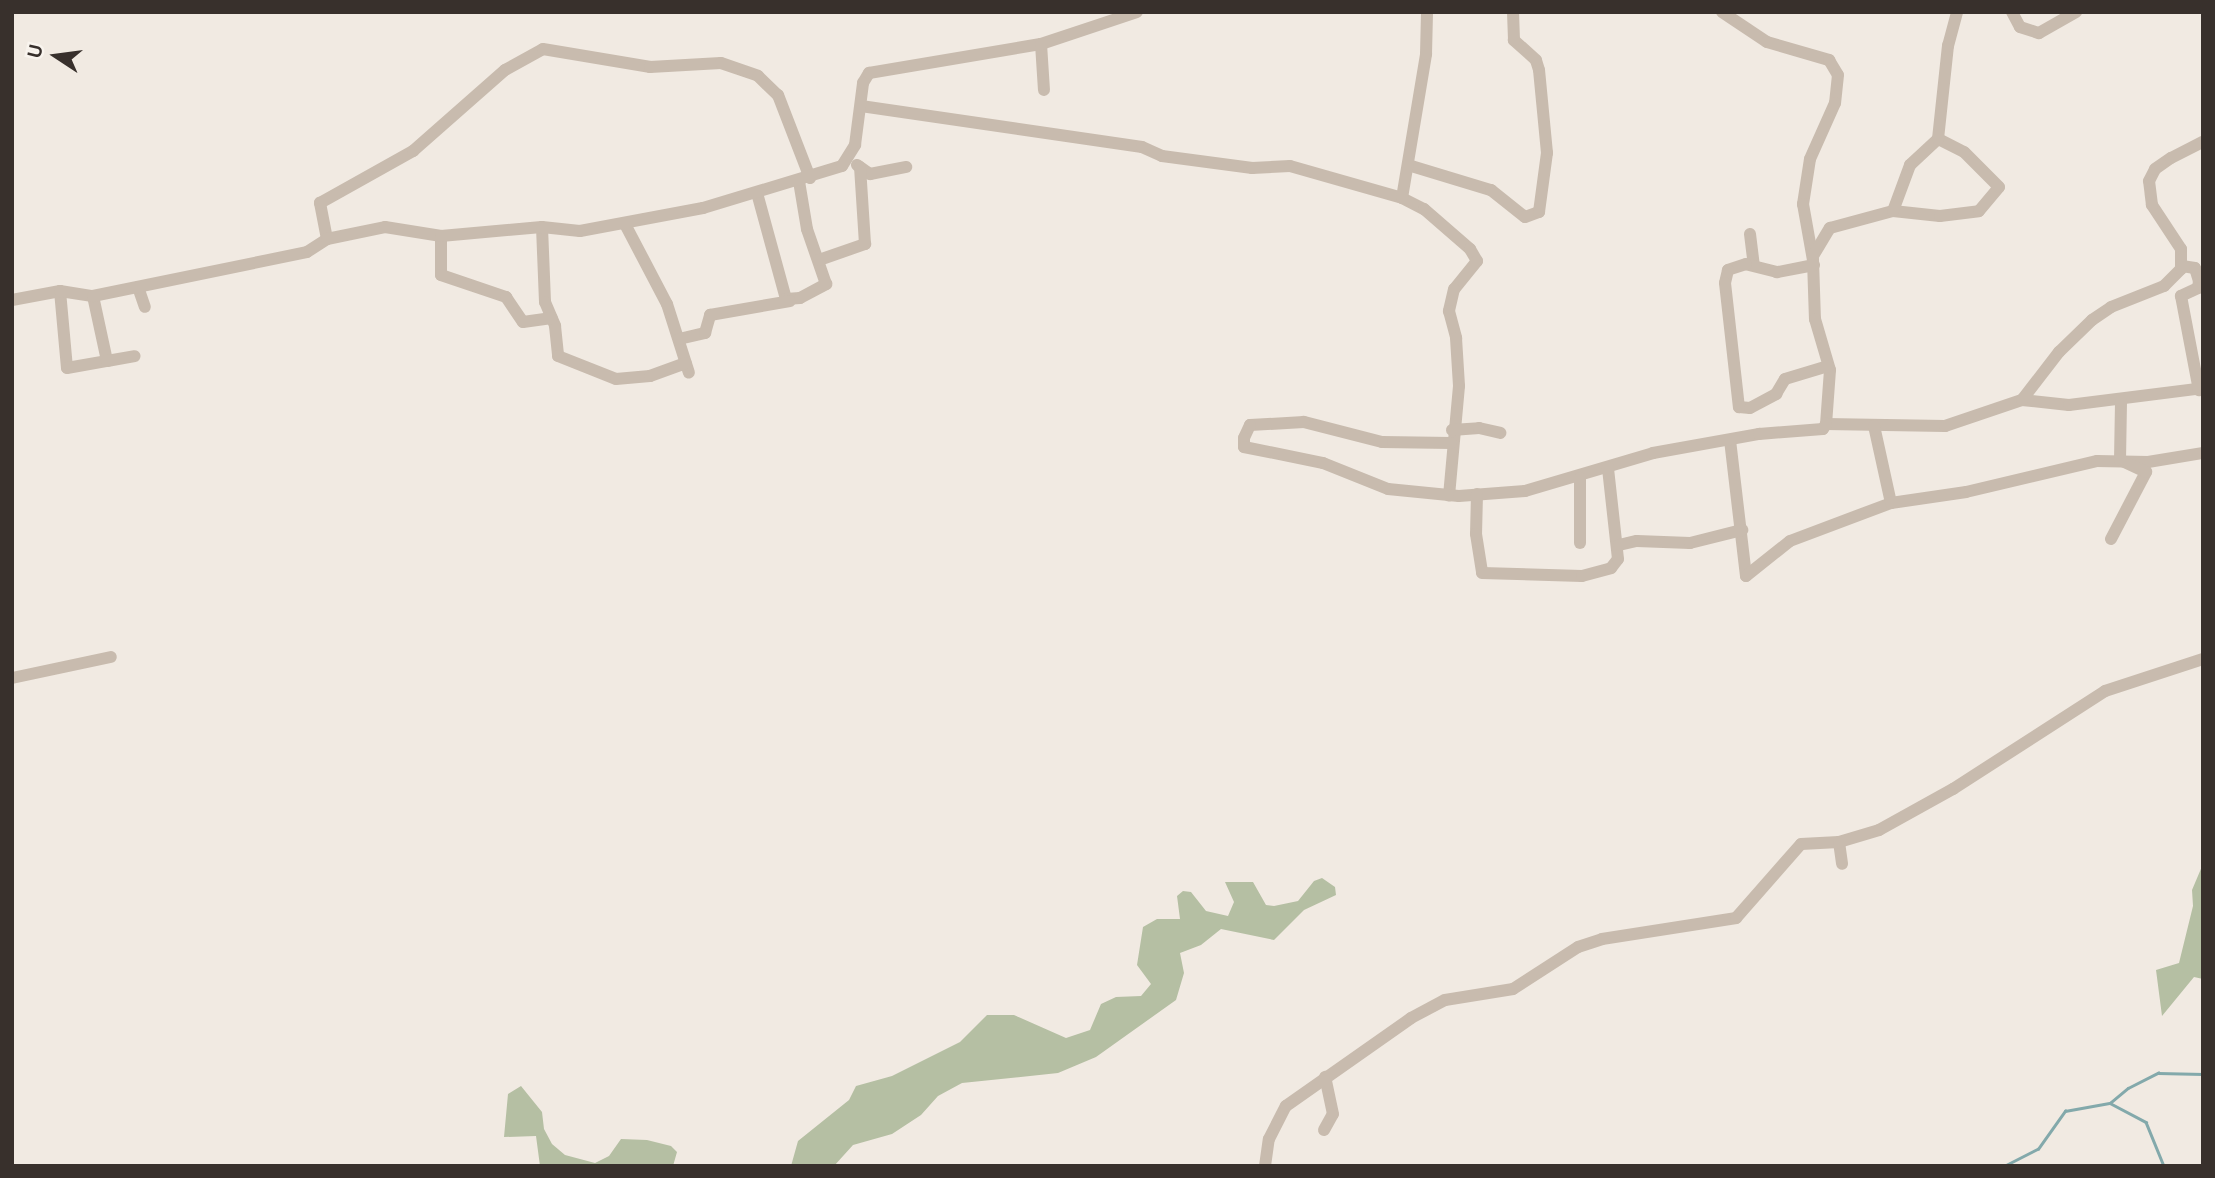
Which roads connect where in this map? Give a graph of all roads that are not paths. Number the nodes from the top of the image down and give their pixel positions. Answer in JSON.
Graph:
{"nodes":[{"id":1,"x":1137,"y":12,"type":"edge"},
{"id":2,"x":1427,"y":12,"type":"edge"},
{"id":3,"x":1513,"y":12,"type":"edge"},
{"id":4,"x":1722,"y":12,"type":"edge"},
{"id":5,"x":1957,"y":12,"type":"edge"},
{"id":6,"x":2012,"y":12,"type":"edge"},
{"id":7,"x":2076,"y":12,"type":"edge"},
{"id":8,"x":1041,"y":44,"type":"junction"},
{"id":9,"x":1044,"y":90,"type":"dead end"},
{"id":10,"x":861,"y":106,"type":"junction"},
{"id":11,"x":1938,"y":139,"type":"junction"},
{"id":12,"x":2203,"y":142,"type":"edge"},
{"id":13,"x":850,"y":157,"type":"junction"},
{"id":14,"x":1408,"y":165,"type":"junction"},
{"id":15,"x":860,"y":167,"type":"junction"},
{"id":16,"x":906,"y":167,"type":"dead end"},
{"id":17,"x":804,"y":180,"type":"junction"},
{"id":18,"x":757,"y":194,"type":"junction"},
{"id":19,"x":1402,"y":198,"type":"junction"},
{"id":20,"x":1893,"y":211,"type":"junction"},
{"id":21,"x":626,"y":226,"type":"junction"},
{"id":22,"x":542,"y":227,"type":"junction"},
{"id":23,"x":1750,"y":234,"type":"dead end"},
{"id":24,"x":441,"y":236,"type":"junction"},
{"id":25,"x":327,"y":239,"type":"junction"},
{"id":26,"x":820,"y":260,"type":"junction"},
{"id":27,"x":1813,"y":260,"type":"junction"},
{"id":28,"x":1754,"y":265,"type":"junction"},
{"id":29,"x":2182,"y":266,"type":"junction"},
{"id":30,"x":138,"y":287,"type":"junction"},
{"id":31,"x":60,"y":291,"type":"junction"},
{"id":32,"x":93,"y":296,"type":"junction"},
{"id":33,"x":12,"y":300,"type":"edge"},
{"id":34,"x":790,"y":301,"type":"junction"},
{"id":35,"x":145,"y":307,"type":"dead end"},
{"id":36,"x":552,"y":318,"type":"junction"},
{"id":37,"x":679,"y":339,"type":"junction"},
{"id":38,"x":135,"y":356,"type":"dead end"},
{"id":39,"x":107,"y":361,"type":"junction"},
{"id":40,"x":1828,"y":366,"type":"junction"},
{"id":41,"x":2201,"y":389,"type":"edge"},
{"id":42,"x":2022,"y":400,"type":"junction"},
{"id":43,"x":2121,"y":401,"type":"junction"},
{"id":44,"x":1826,"y":424,"type":"junction"},
{"id":45,"x":1874,"y":426,"type":"junction"},
{"id":46,"x":1500,"y":433,"type":"dead end"},
{"id":47,"x":1451,"y":437,"type":"junction"},
{"id":48,"x":1730,"y":440,"type":"junction"},
{"id":49,"x":2203,"y":453,"type":"edge"},
{"id":50,"x":2120,"y":460,"type":"junction"},
{"id":51,"x":1608,"y":468,"type":"junction"},
{"id":52,"x":1580,"y":478,"type":"junction"},
{"id":53,"x":1477,"y":494,"type":"junction"},
{"id":54,"x":1449,"y":496,"type":"junction"},
{"id":55,"x":1891,"y":503,"type":"junction"},
{"id":56,"x":1742,"y":530,"type":"junction"},
{"id":57,"x":2110,"y":539,"type":"dead end"},
{"id":58,"x":1580,"y":543,"type":"dead end"},
{"id":59,"x":1619,"y":545,"type":"junction"},
{"id":60,"x":111,"y":657,"type":"dead end"},
{"id":61,"x":2203,"y":659,"type":"edge"},
{"id":62,"x":12,"y":678,"type":"edge"},
{"id":63,"x":1839,"y":842,"type":"junction"},
{"id":64,"x":1842,"y":864,"type":"dead end"},
{"id":65,"x":1325,"y":1077,"type":"junction"},
{"id":66,"x":1324,"y":1130,"type":"dead end"},
{"id":67,"x":1265,"y":1166,"type":"edge"}],
"edges":[{"from":1,"to":8,"type":"street"},
{"from":2,"to":14,"type":"street"},
{"from":3,"to":14,"type":"street"},
{"from":4,"to":27,"type":"street"},
{"from":5,"to":11,"type":"street"},
{"from":6,"to":7,"type":"street"},
{"from":8,"to":9,"type":"street"},
{"from":8,"to":10,"type":"street"},
{"from":10,"to":13,"type":"street"},
{"from":10,"to":19,"type":"street"},
{"from":11,"to":20,"type":"street"},
{"from":11,"to":20,"type":"street"},
{"from":12,"to":29,"type":"street"},
{"from":13,"to":15,"type":"street"},
{"from":13,"to":17,"type":"street"},
{"from":14,"to":19,"type":"street"},
{"from":15,"to":16,"type":"street"},
{"from":15,"to":26,"type":"street"},
{"from":17,"to":18,"type":"street"},
{"from":17,"to":25,"type":"street"},
{"from":17,"to":26,"type":"street"},
{"from":18,"to":21,"type":"street"},
{"from":18,"to":34,"type":"street"},
{"from":19,"to":47,"type":"street"},
{"from":20,"to":27,"type":"street"},
{"from":21,"to":22,"type":"street"},
{"from":21,"to":37,"type":"street"},
{"from":22,"to":24,"type":"street"},
{"from":22,"to":36,"type":"street"},
{"from":23,"to":28,"type":"street"},
{"from":24,"to":25,"type":"street"},
{"from":24,"to":36,"type":"street"},
{"from":25,"to":30,"type":"street"},
{"from":26,"to":34,"type":"street"},
{"from":27,"to":28,"type":"street"},
{"from":27,"to":40,"type":"street"},
{"from":28,"to":40,"type":"street"},
{"from":29,"to":41,"type":"street"},
{"from":29,"to":42,"type":"street"},
{"from":30,"to":32,"type":"street"},
{"from":30,"to":35,"type":"street"},
{"from":31,"to":32,"type":"street"},
{"from":31,"to":33,"type":"street"},
{"from":31,"to":39,"type":"street"},
{"from":32,"to":39,"type":"street"},
{"from":34,"to":37,"type":"street"},
{"from":36,"to":37,"type":"street"},
{"from":38,"to":39,"type":"street"},
{"from":40,"to":44,"type":"street"},
{"from":41,"to":43,"type":"street"},
{"from":42,"to":43,"type":"street"},
{"from":42,"to":45,"type":"street"},
{"from":43,"to":50,"type":"street"},
{"from":44,"to":45,"type":"street"},
{"from":44,"to":48,"type":"street"},
{"from":45,"to":55,"type":"street"},
{"from":46,"to":47,"type":"street"},
{"from":47,"to":54,"type":"street"},
{"from":47,"to":54,"type":"street"},
{"from":48,"to":51,"type":"street"},
{"from":48,"to":56,"type":"street"},
{"from":49,"to":50,"type":"street"},
{"from":50,"to":55,"type":"street"},
{"from":50,"to":57,"type":"street"},
{"from":51,"to":52,"type":"street"},
{"from":51,"to":59,"type":"street"},
{"from":52,"to":53,"type":"street"},
{"from":52,"to":58,"type":"street"},
{"from":53,"to":54,"type":"street"},
{"from":53,"to":59,"type":"street"},
{"from":55,"to":56,"type":"street"},
{"from":56,"to":59,"type":"street"},
{"from":60,"to":62,"type":"street"},
{"from":61,"to":63,"type":"street"},
{"from":63,"to":64,"type":"street"},
{"from":63,"to":65,"type":"street"},
{"from":65,"to":66,"type":"street"},
{"from":65,"to":67,"type":"street"}]}
